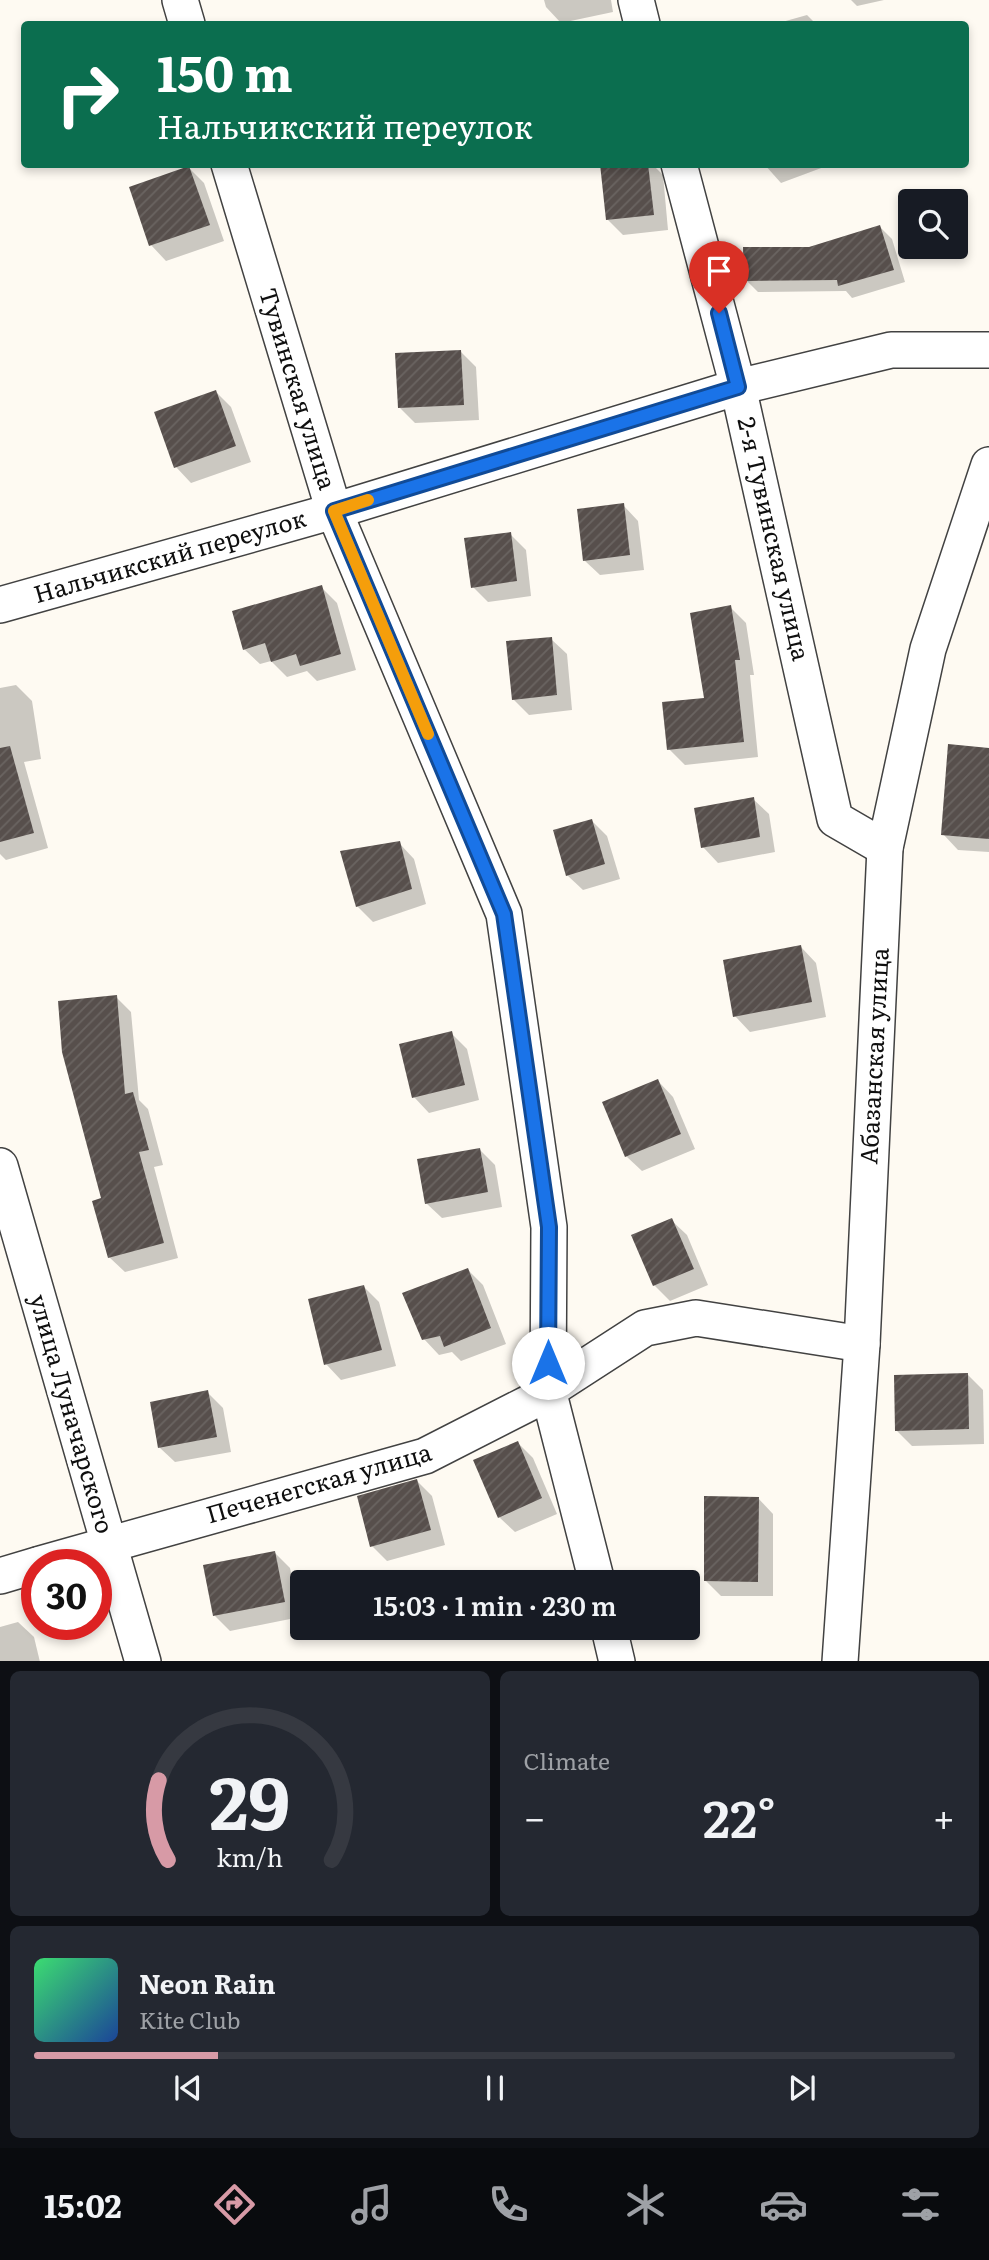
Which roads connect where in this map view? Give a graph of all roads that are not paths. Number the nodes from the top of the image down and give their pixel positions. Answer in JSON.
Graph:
{"nodes":[{"id":1,"x":180,"y":0,"type":"edge"},
{"id":2,"x":636,"y":0,"type":"edge"},
{"id":3,"x":186,"y":21,"type":"edge"},
{"id":4,"x":641,"y":21,"type":"edge"},
{"id":5,"x":230,"y":168,"type":"edge"},
{"id":6,"x":680,"y":168,"type":"edge"},
{"id":7,"x":989,"y":351,"type":"edge"},
{"id":8,"x":738,"y":387,"type":"junction"},
{"id":9,"x":989,"y":464,"type":"edge"},
{"id":10,"x":334,"y":511,"type":"junction"},
{"id":11,"x":0,"y":605,"type":"edge"},
{"id":12,"x":886,"y":848,"type":"junction"},
{"id":13,"x":0,"y":1166,"type":"edge"},
{"id":14,"x":862,"y":1344,"type":"junction"},
{"id":15,"x":548,"y":1390,"type":"junction"},
{"id":16,"x":108,"y":1545,"type":"junction"},
{"id":17,"x":94,"y":1549,"type":"edge"},
{"id":18,"x":21,"y":1570,"type":"edge"},
{"id":19,"x":594,"y":1570,"type":"edge"},
{"id":20,"x":0,"y":1576,"type":"edge"},
{"id":21,"x":612,"y":1640,"type":"edge"},
{"id":22,"x":143,"y":1661,"type":"edge"},
{"id":23,"x":617,"y":1661,"type":"edge"},
{"id":24,"x":840,"y":1661,"type":"edge"}],
"edges":[{"from":1,"to":3,"type":"street"},
{"from":2,"to":4,"type":"street"},
{"from":5,"to":10,"type":"street","name":"Тувинская улица"},
{"from":6,"to":8,"type":"street","name":"2-я Тувинская улица"},
{"from":7,"to":8,"type":"street","name":"Нальчикский переулок"},
{"from":8,"to":10,"type":"street","name":"Нальчикский переулок"},
{"from":8,"to":12,"type":"street","name":"2-я Тувинская улица"},
{"from":9,"to":12,"type":"street","name":"Абазанская улица"},
{"from":10,"to":11,"type":"street","name":"Нальчикский переулок"},
{"from":10,"to":15,"type":"street","name":"Тувинская улица"},
{"from":12,"to":14,"type":"street","name":"Абазанская улица"},
{"from":13,"to":16,"type":"street","name":"улица Луначарского"},
{"from":14,"to":15,"type":"street","name":"Печенегская улица"},
{"from":14,"to":24,"type":"street","name":"Абазанская улица"},
{"from":15,"to":16,"type":"street","name":"Печенегская улица"},
{"from":15,"to":19,"type":"street","name":"Тувинская улица"},
{"from":16,"to":17,"type":"street","name":"Печенегская улица"},
{"from":16,"to":22,"type":"street","name":"улица Луначарского"},
{"from":18,"to":20,"type":"street","name":"Печенегская улица"},
{"from":21,"to":23,"type":"street"}]}
